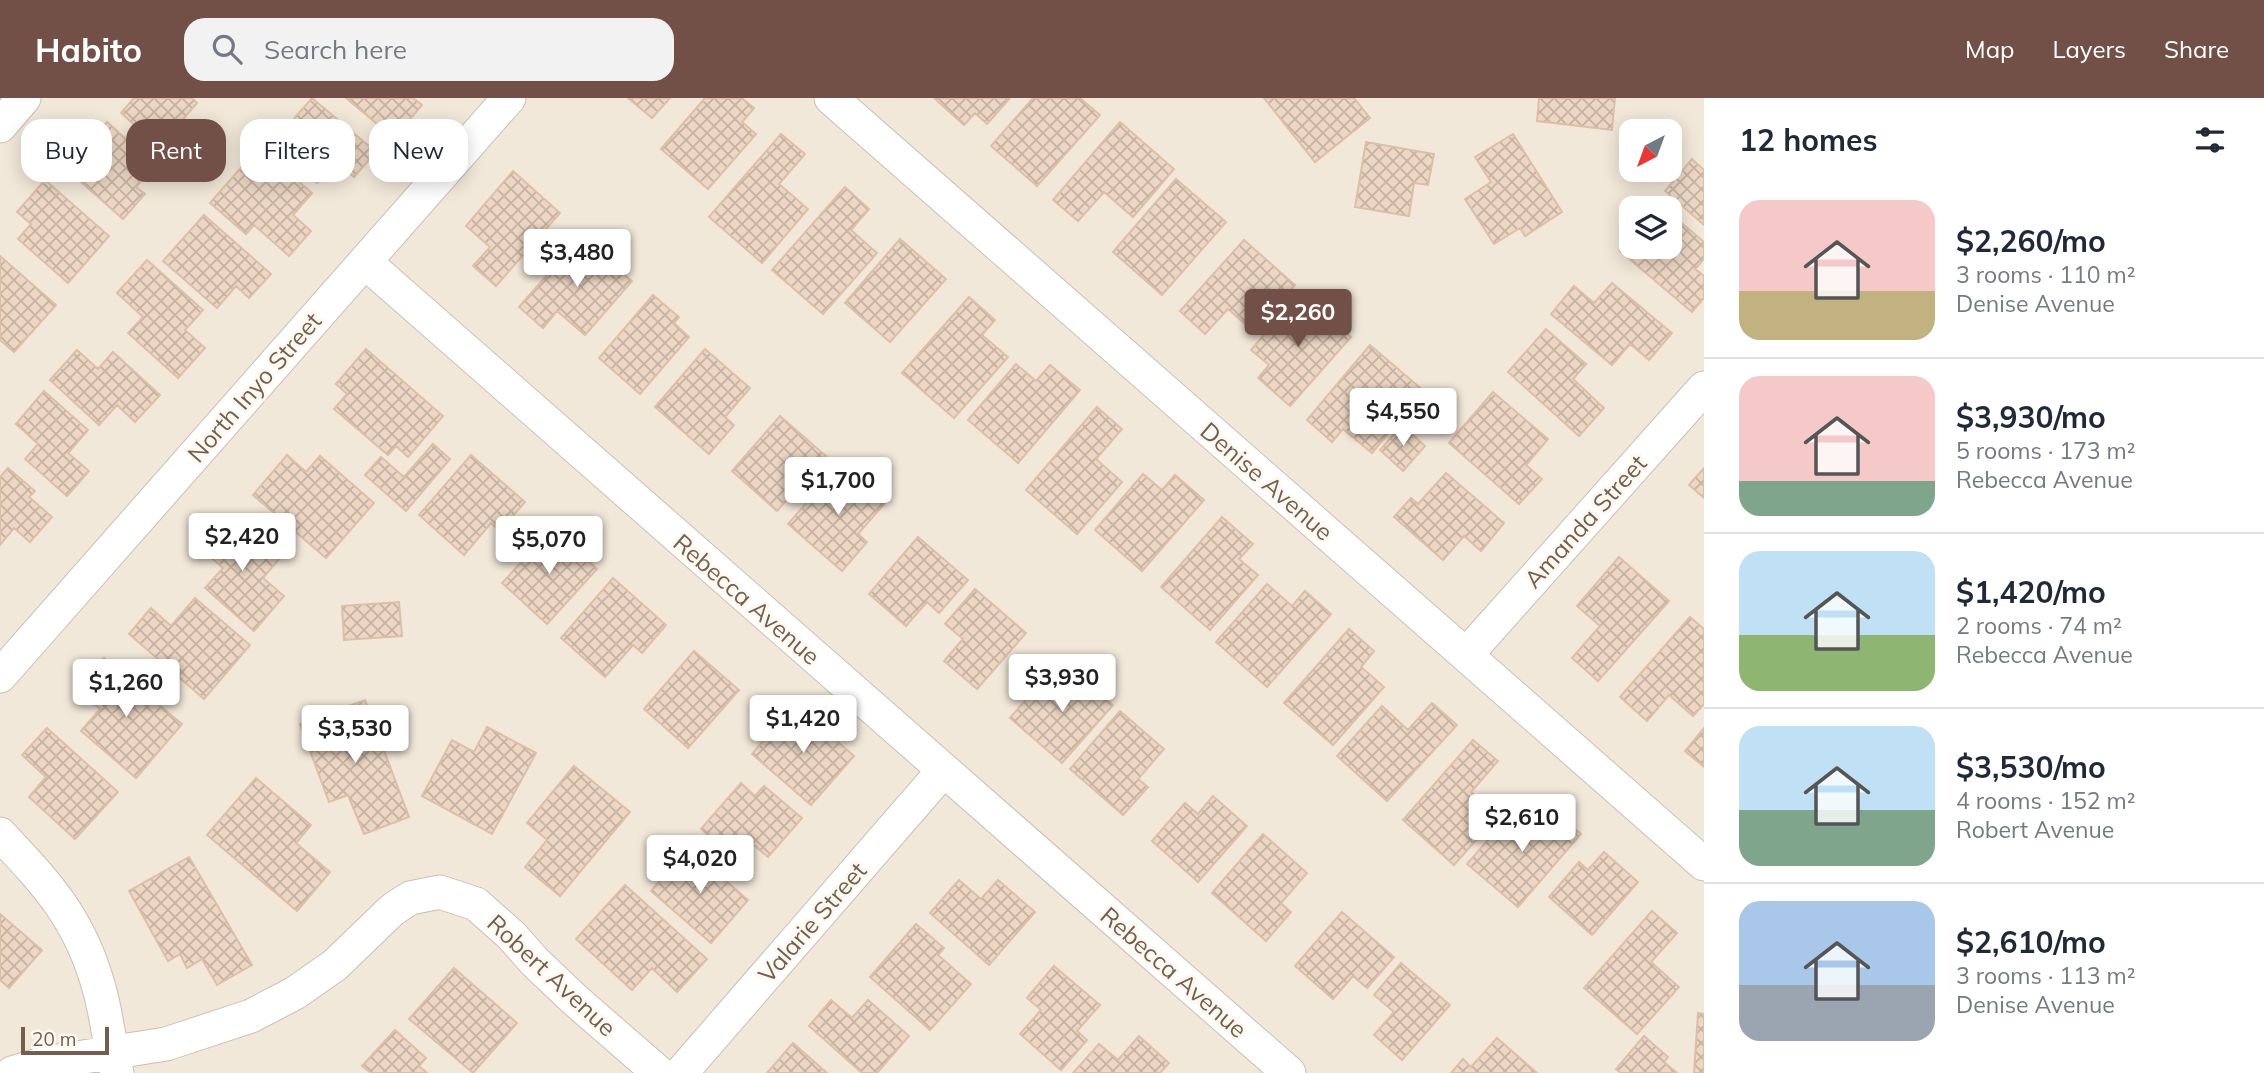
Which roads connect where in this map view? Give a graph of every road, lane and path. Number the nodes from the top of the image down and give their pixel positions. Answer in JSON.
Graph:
{"nodes":[{"id":1,"x":24,"y":98,"type":"edge"},
{"id":2,"x":509,"y":98,"type":"edge"},
{"id":3,"x":831,"y":98,"type":"edge"},
{"id":4,"x":0,"y":126,"type":"edge"},
{"id":5,"x":365,"y":262,"type":"junction"},
{"id":6,"x":1704,"y":388,"type":"edge"},
{"id":7,"x":1466,"y":655,"type":"junction"},
{"id":8,"x":0,"y":676,"type":"edge"},
{"id":9,"x":943,"y":771,"type":"junction"},
{"id":10,"x":0,"y":834,"type":"edge"},
{"id":11,"x":1704,"y":864,"type":"edge"},
{"id":12,"x":114,"y":1063,"type":"edge"},
{"id":13,"x":12,"y":1073,"type":"edge"},
{"id":14,"x":659,"y":1073,"type":"edge"},
{"id":15,"x":681,"y":1073,"type":"edge"},
{"id":16,"x":1289,"y":1073,"type":"edge"}],
"edges":[{"from":1,"to":4,"type":"street"},
{"from":2,"to":5,"type":"street","name":"North Inyo Street"},
{"from":3,"to":7,"type":"street","name":"Denise Avenue"},
{"from":5,"to":8,"type":"street","name":"North Inyo Street"},
{"from":5,"to":9,"type":"street","name":"Rebecca Avenue"},
{"from":6,"to":7,"type":"street","name":"Amanda Street"},
{"from":7,"to":11,"type":"street","name":"Denise Avenue"},
{"from":9,"to":15,"type":"street","name":"Valarie Street"},
{"from":9,"to":16,"type":"street","name":"Rebecca Avenue"},
{"from":10,"to":12,"type":"street"},
{"from":12,"to":13,"type":"street","name":"Robert Avenue"},
{"from":12,"to":14,"type":"street","name":"Robert Avenue"}]}
